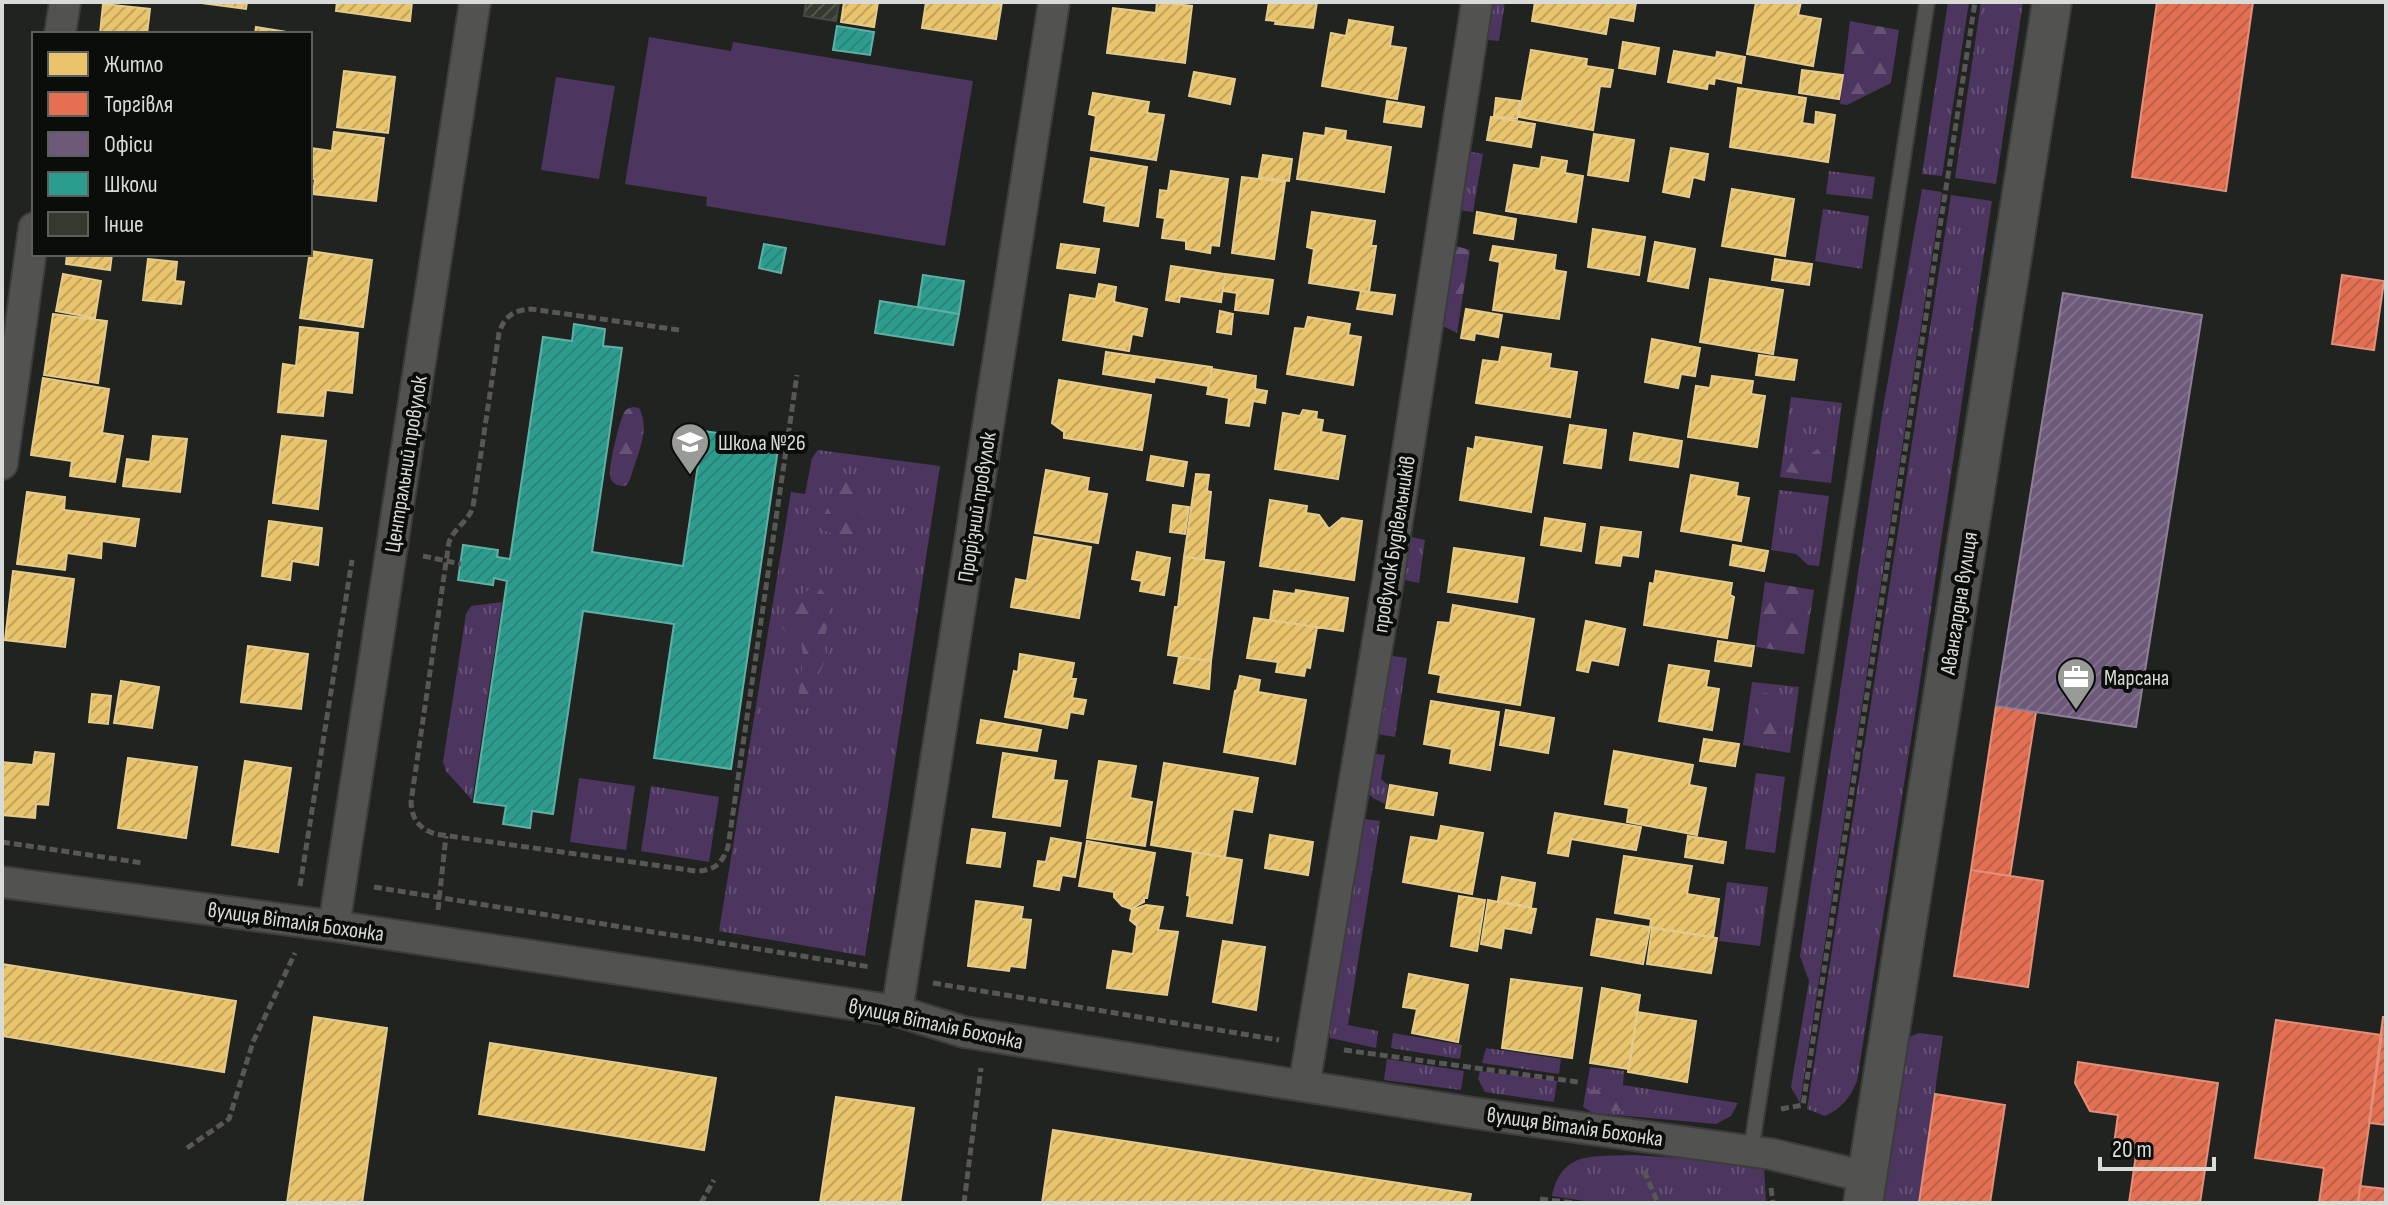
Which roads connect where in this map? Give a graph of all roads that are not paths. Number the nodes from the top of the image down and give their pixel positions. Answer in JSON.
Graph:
{"nodes":[{"id":1,"x":65,"y":2,"type":"edge"},
{"id":2,"x":475,"y":2,"type":"edge"},
{"id":3,"x":1054,"y":2,"type":"edge"},
{"id":4,"x":1477,"y":2,"type":"edge"},
{"id":5,"x":1927,"y":2,"type":"edge"},
{"id":6,"x":2052,"y":2,"type":"edge"},
{"id":7,"x":60,"y":32,"type":"edge"},
{"id":8,"x":32,"y":243,"type":"edge"},
{"id":9,"x":2,"y":464,"type":"edge"},
{"id":10,"x":2,"y":882,"type":"edge"},
{"id":11,"x":322,"y":924,"type":"junction"},
{"id":12,"x":897,"y":1011,"type":"junction"},
{"id":13,"x":1304,"y":1086,"type":"junction"},
{"id":14,"x":1761,"y":1152,"type":"junction"},
{"id":15,"x":1865,"y":1190,"type":"edge"}],
"edges":[{"from":1,"to":7,"type":"street"},
{"from":2,"to":11,"type":"street","name":"Центральний провулок"},
{"from":3,"to":12,"type":"street","name":"Прорізний провулок"},
{"from":4,"to":13,"type":"street","name":"провулок Будівельників"},
{"from":5,"to":14,"type":"lane"},
{"from":6,"to":15,"type":"street","name":"Авангардна вулиця"},
{"from":8,"to":9,"type":"street"},
{"from":10,"to":11,"type":"street","name":"вулиця Віталія Бохонка"},
{"from":11,"to":12,"type":"street","name":"вулиця Віталія Бохонка"},
{"from":12,"to":13,"type":"street","name":"вулиця Віталія Бохонка"},
{"from":13,"to":14,"type":"street","name":"вулиця Віталія Бохонка"},
{"from":14,"to":15,"type":"street","name":"вулиця Віталія Бохонка"}]}
